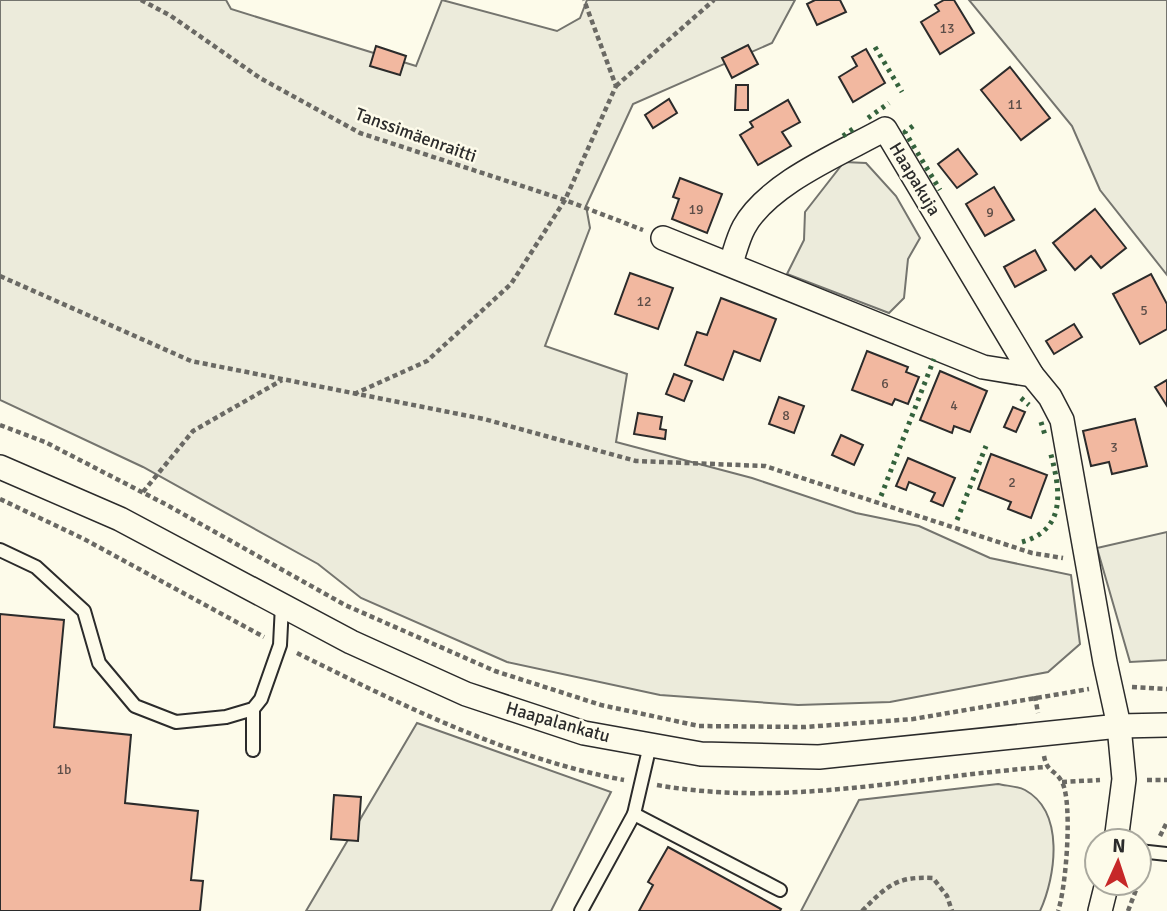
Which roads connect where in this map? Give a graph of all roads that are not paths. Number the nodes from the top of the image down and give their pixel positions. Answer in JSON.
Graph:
{"nodes":[{"id":1,"x":663,"y":237,"type":"road end"},
{"id":2,"x":731,"y":263,"type":"junction"},
{"id":3,"x":1032,"y":375,"type":"junction"},
{"id":4,"x":0,"y":467,"type":"edge"},
{"id":5,"x":0,"y":550,"type":"edge"},
{"id":6,"x":282,"y":605,"type":"junction"},
{"id":7,"x":253,"y":709,"type":"junction"},
{"id":8,"x":1167,"y":725,"type":"edge"},
{"id":9,"x":1119,"y":726,"type":"junction"},
{"id":10,"x":650,"y":745,"type":"junction"},
{"id":11,"x":253,"y":750,"type":"dead end"},
{"id":12,"x":634,"y":814,"type":"junction"},
{"id":13,"x":1118,"y":827,"type":"edge"},
{"id":14,"x":780,"y":890,"type":"dead end"},
{"id":15,"x":581,"y":911,"type":"edge"}],
"edges":[{"from":1,"to":2,"type":"street"},
{"from":2,"to":3,"type":"street"},
{"from":2,"to":3,"type":"street","name":"Haapakuja"},
{"from":3,"to":9,"type":"street","name":"Haapakuja"},
{"from":4,"to":6,"type":"street","name":"Haapalankatu"},
{"from":5,"to":7,"type":"lane"},
{"from":6,"to":7,"type":"lane"},
{"from":6,"to":10,"type":"street","name":"Haapalankatu"},
{"from":7,"to":11,"type":"lane"},
{"from":8,"to":9,"type":"street","name":"Haapalankatu"},
{"from":9,"to":10,"type":"street","name":"Haapalankatu"},
{"from":9,"to":13,"type":"street","name":"Haapakuja"},
{"from":10,"to":12,"type":"lane"},
{"from":12,"to":14,"type":"lane"},
{"from":12,"to":15,"type":"lane"}]}
